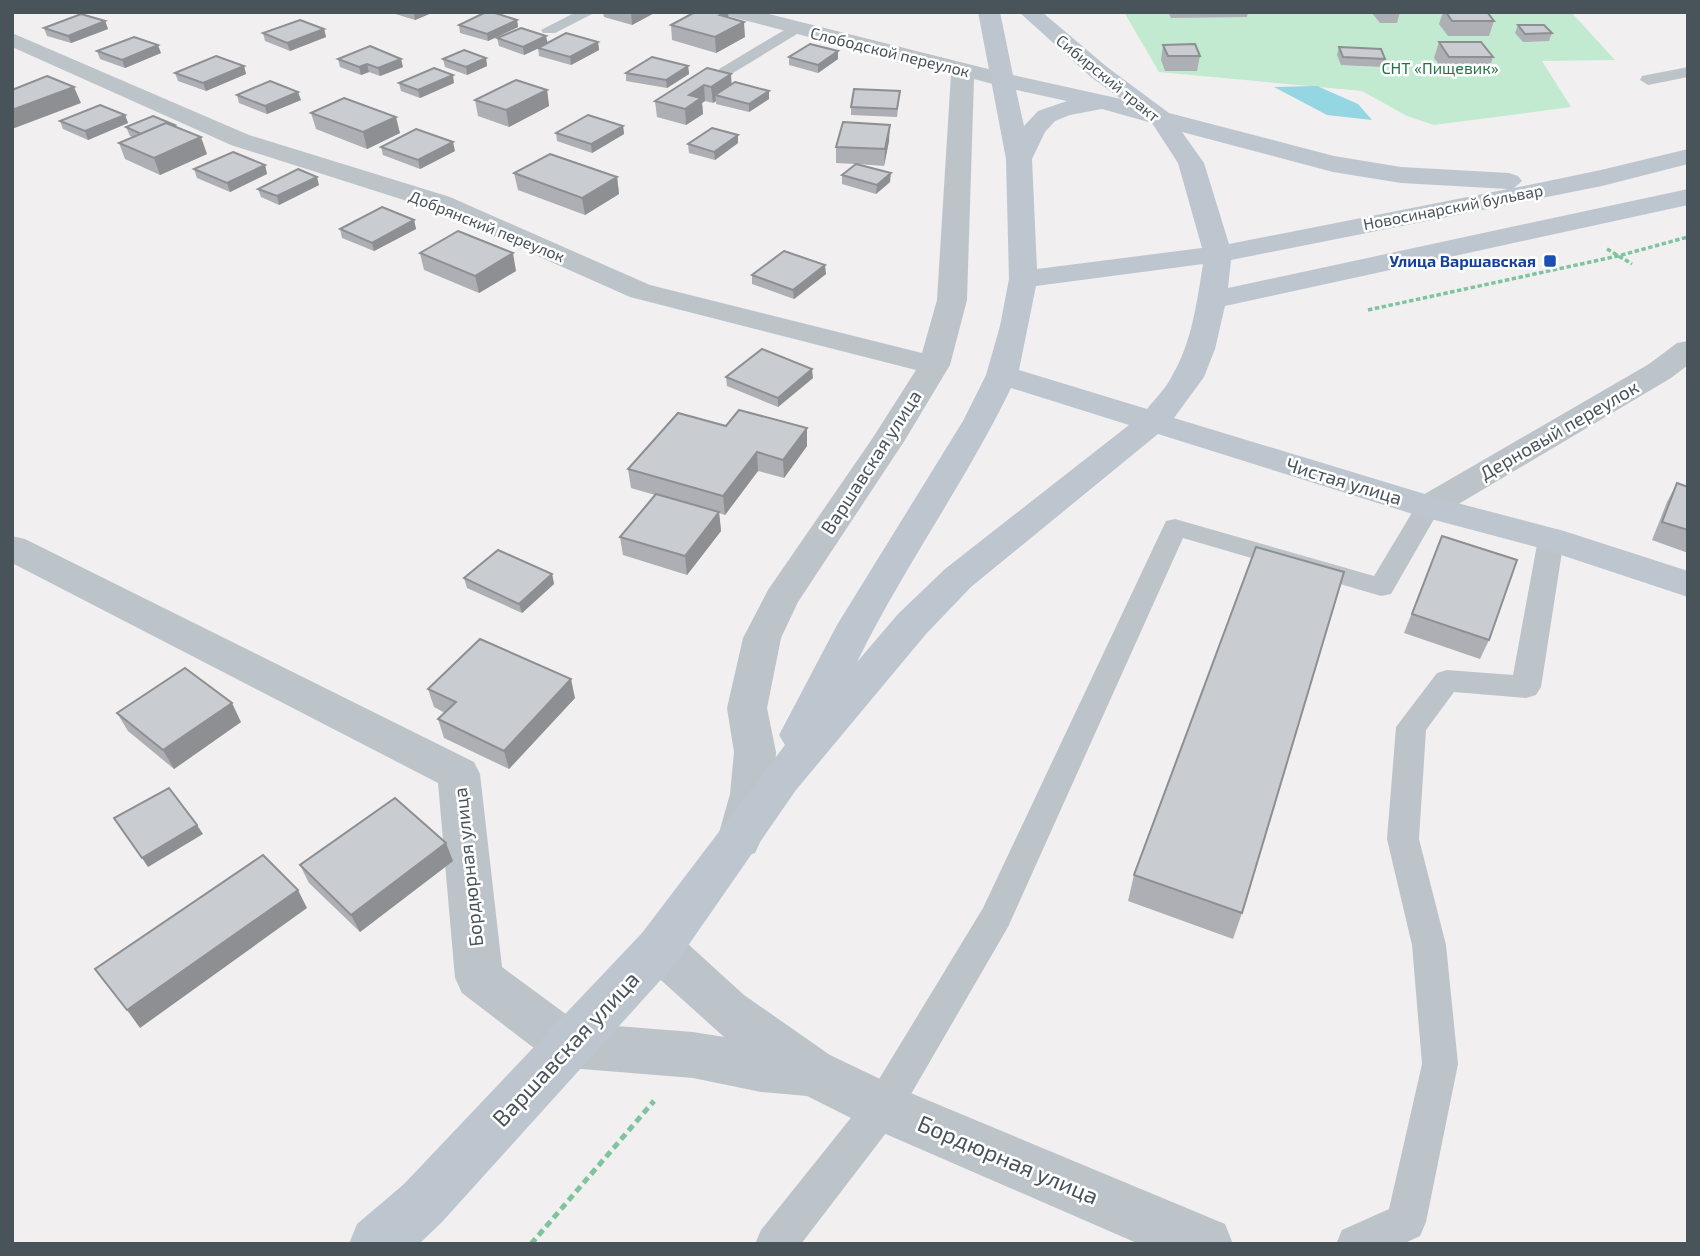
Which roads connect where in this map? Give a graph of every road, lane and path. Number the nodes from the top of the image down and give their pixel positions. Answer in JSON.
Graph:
{"nodes":[{"id":1,"x":589,"y":12,"type":"edge"},
{"id":2,"x":735,"y":12,"type":"edge"},
{"id":3,"x":989,"y":12,"type":"edge"},
{"id":4,"x":1029,"y":12,"type":"edge"},
{"id":5,"x":796,"y":28,"type":"junction"},
{"id":6,"x":549,"y":30,"type":"dead end"},
{"id":7,"x":12,"y":39,"type":"edge"},
{"id":8,"x":727,"y":69,"type":"dead end"},
{"id":9,"x":963,"y":70,"type":"junction"},
{"id":10,"x":1688,"y":72,"type":"edge"},
{"id":11,"x":1004,"y":80,"type":"junction"},
{"id":12,"x":1648,"y":80,"type":"dead end"},
{"id":13,"x":1105,"y":102,"type":"junction"},
{"id":14,"x":1159,"y":116,"type":"junction"},
{"id":15,"x":1688,"y":156,"type":"edge"},
{"id":16,"x":1019,"y":159,"type":"junction"},
{"id":17,"x":1602,"y":177,"type":"junction"},
{"id":18,"x":1688,"y":197,"type":"edge"},
{"id":19,"x":1688,"y":237,"type":"edge"},
{"id":20,"x":1218,"y":254,"type":"junction"},
{"id":21,"x":1023,"y":279,"type":"junction"},
{"id":22,"x":1212,"y":300,"type":"junction"},
{"id":23,"x":1368,"y":310,"type":"dead end"},
{"id":24,"x":1688,"y":350,"type":"edge"},
{"id":25,"x":934,"y":365,"type":"junction"},
{"id":26,"x":1002,"y":375,"type":"junction"},
{"id":27,"x":1156,"y":420,"type":"junction"},
{"id":28,"x":1428,"y":507,"type":"junction"},
{"id":29,"x":1552,"y":539,"type":"junction"},
{"id":30,"x":12,"y":548,"type":"edge"},
{"id":31,"x":1688,"y":584,"type":"edge"},
{"id":32,"x":780,"y":778,"type":"junction"},
{"id":33,"x":739,"y":839,"type":"junction"},
{"id":34,"x":659,"y":948,"type":"junction"},
{"id":35,"x":569,"y":1045,"type":"junction"},
{"id":36,"x":693,"y":1055,"type":"junction"},
{"id":37,"x":812,"y":1072,"type":"junction"},
{"id":38,"x":883,"y":1107,"type":"junction"},
{"id":39,"x":377,"y":1244,"type":"edge"},
{"id":40,"x":531,"y":1244,"type":"edge"},
{"id":41,"x":775,"y":1244,"type":"edge"},
{"id":42,"x":1205,"y":1244,"type":"edge"},
{"id":43,"x":1356,"y":1244,"type":"edge"}],
"edges":[{"from":1,"to":6,"type":"lane"},
{"from":2,"to":5,"type":"street","name":"Слободской переулок"},
{"from":3,"to":11,"type":"main road"},
{"from":4,"to":14,"type":"main road","name":"Сибирский тракт"},
{"from":5,"to":8,"type":"lane"},
{"from":5,"to":9,"type":"street","name":"Слободской переулок"},
{"from":7,"to":25,"type":"street","name":"Добрянский переулок"},
{"from":9,"to":11,"type":"street","name":"Слободской переулок"},
{"from":9,"to":25,"type":"street","name":"Варшавская улица"},
{"from":10,"to":12,"type":"lane"},
{"from":11,"to":13,"type":"main road"},
{"from":11,"to":16,"type":"main road"},
{"from":13,"to":14,"type":"main road"},
{"from":13,"to":16,"type":"main road"},
{"from":14,"to":17,"type":"main road"},
{"from":14,"to":20,"type":"main road","name":"Сибирский тракт"},
{"from":15,"to":17,"type":"main road","name":"Новосинарский бульвар"},
{"from":16,"to":21,"type":"main road"},
{"from":17,"to":20,"type":"main road","name":"Новосинарский бульвар"},
{"from":18,"to":22,"type":"main road","name":"Новосинарский бульвар"},
{"from":19,"to":23,"type":"path"},
{"from":20,"to":21,"type":"main road","name":"Новосинарский бульвар"},
{"from":20,"to":22,"type":"main road","name":"Сибирский тракт"},
{"from":21,"to":26,"type":"main road"},
{"from":22,"to":27,"type":"main road","name":"Сибирский тракт"},
{"from":24,"to":28,"type":"street","name":"Дерновый переулок"},
{"from":25,"to":33,"type":"street","name":"Варшавская улица"},
{"from":26,"to":27,"type":"main road","name":"Чистая улица"},
{"from":26,"to":32,"type":"main road","name":"Варшавская улица"},
{"from":27,"to":28,"type":"main road","name":"Чистая улица"},
{"from":27,"to":32,"type":"main road","name":"Варшавская улица"},
{"from":28,"to":29,"type":"main road","name":"Чистая улица"},
{"from":28,"to":38,"type":"lane"},
{"from":29,"to":31,"type":"main road","name":"Чистая улица"},
{"from":29,"to":43,"type":"lane"},
{"from":30,"to":35,"type":"street","name":"Бордюрная улица"},
{"from":32,"to":33,"type":"main road","name":"Варшавская улица"},
{"from":33,"to":34,"type":"main road","name":"Варшавская улица"},
{"from":34,"to":35,"type":"main road","name":"Варшавская улица"},
{"from":34,"to":37,"type":"street","name":"Бордюрная улица"},
{"from":35,"to":36,"type":"street","name":"Бордюрная улица"},
{"from":35,"to":39,"type":"main road","name":"Варшавская улица"},
{"from":36,"to":37,"type":"street","name":"Бордюрная улица"},
{"from":36,"to":40,"type":"path"},
{"from":37,"to":38,"type":"street","name":"Бордюрная улица"},
{"from":38,"to":41,"type":"lane"},
{"from":38,"to":42,"type":"street","name":"Бордюрная улица"}]}
